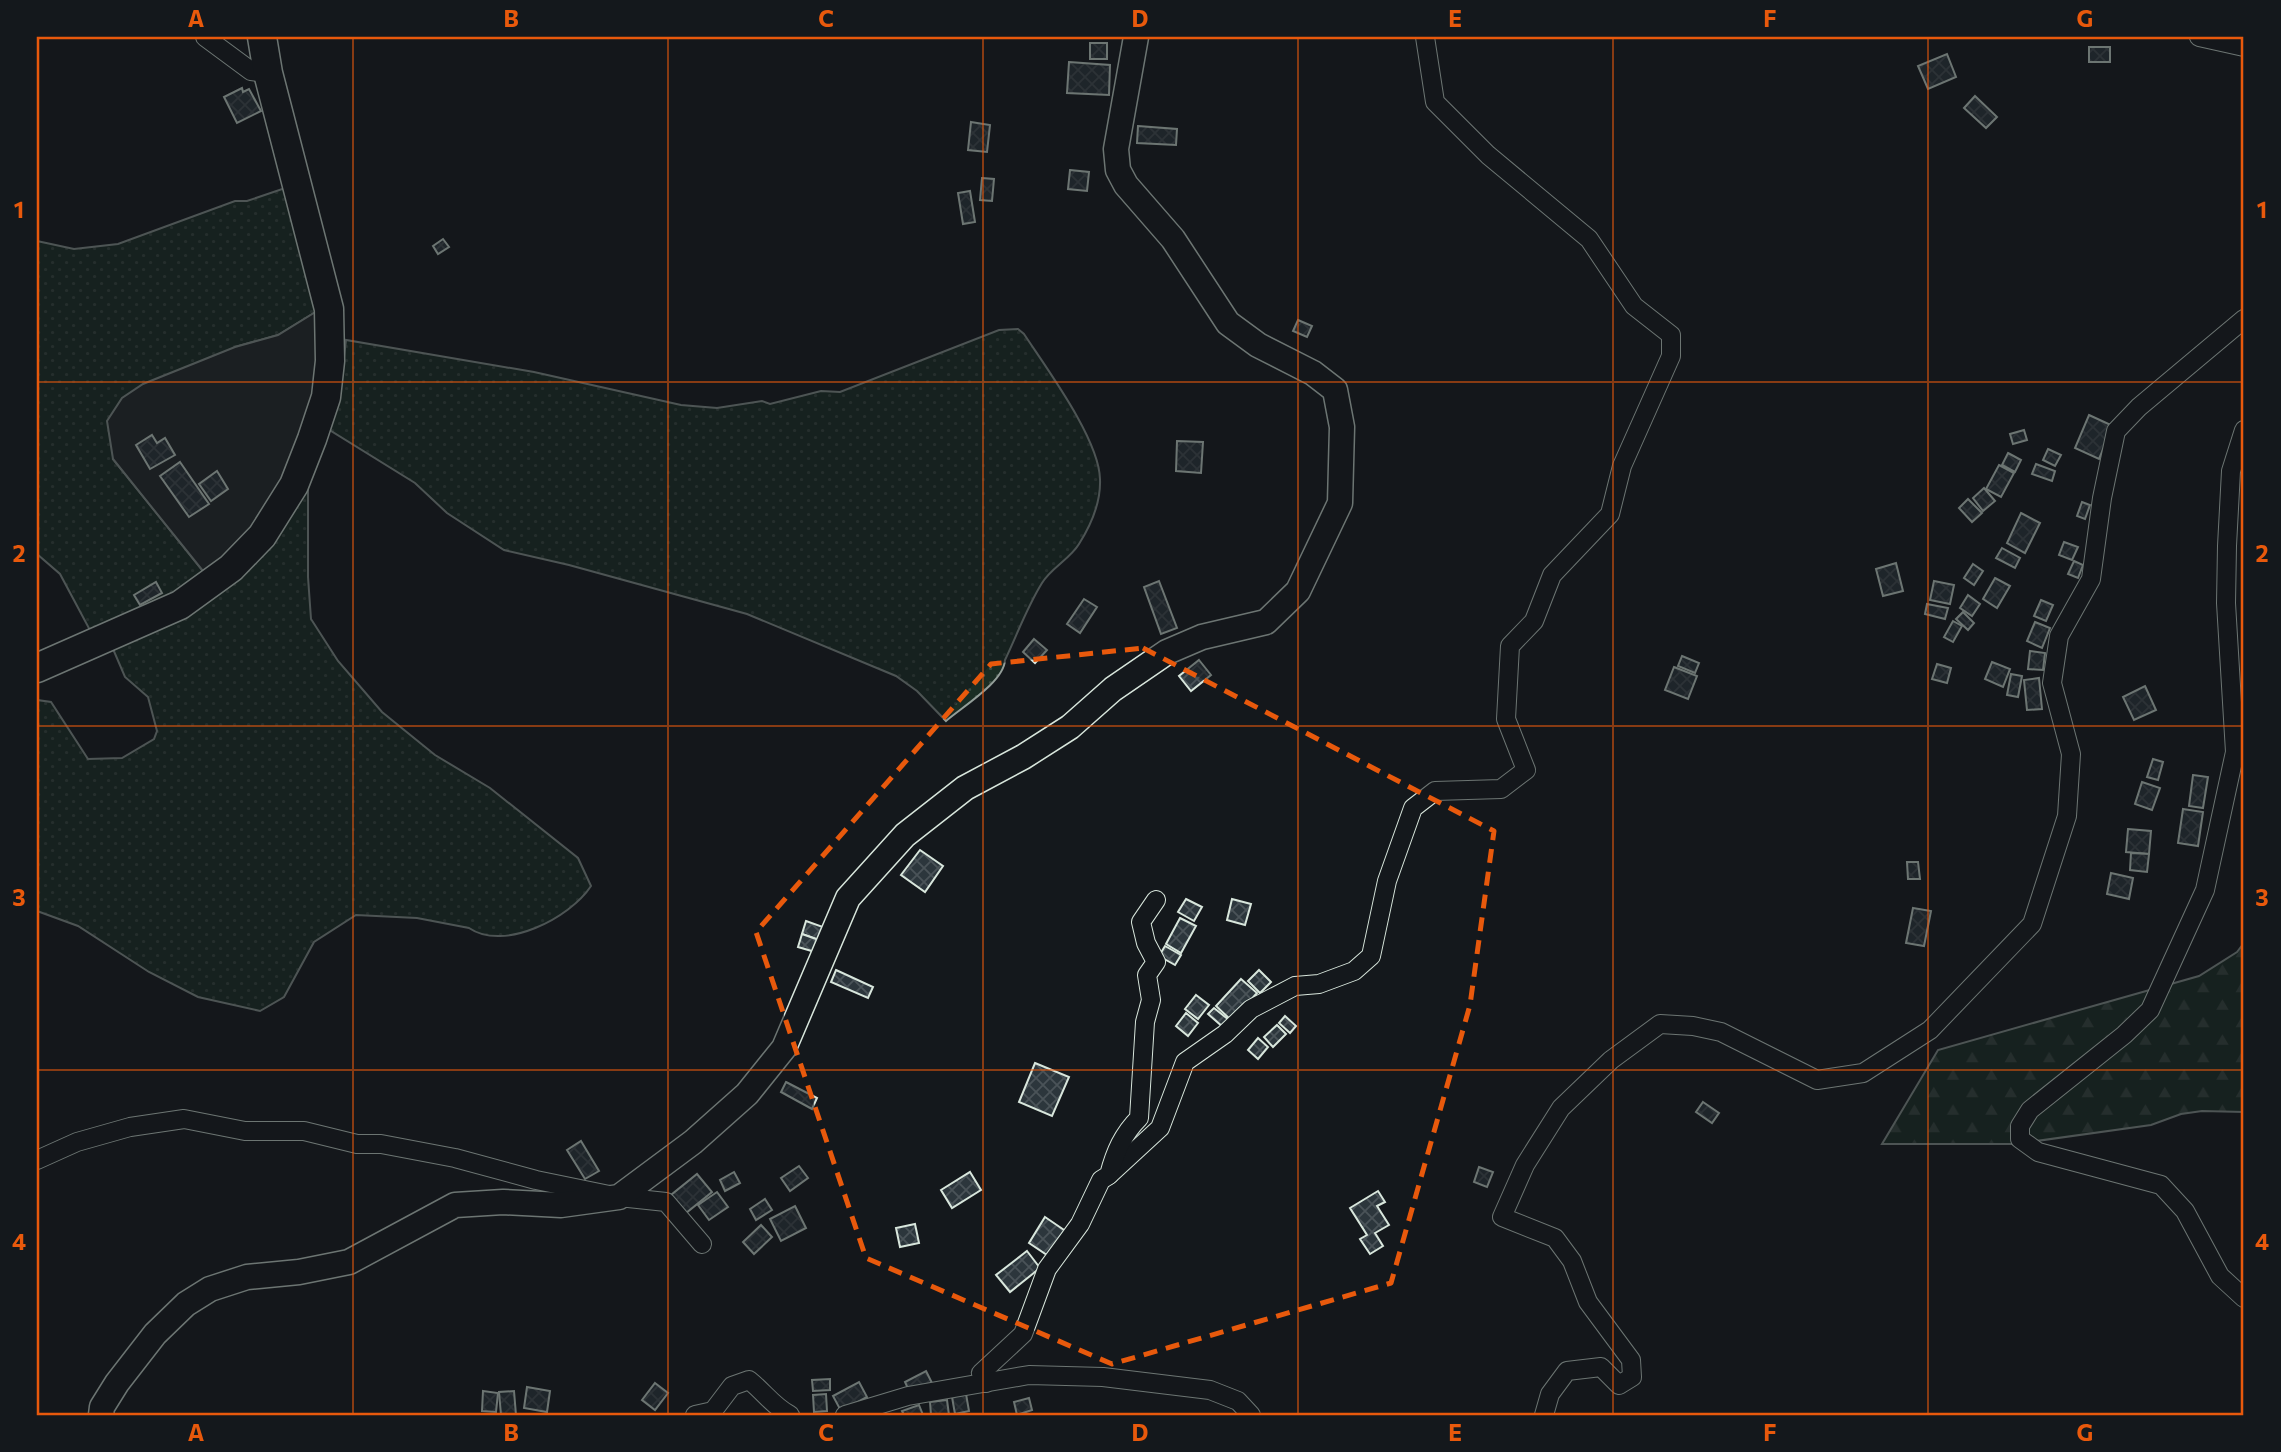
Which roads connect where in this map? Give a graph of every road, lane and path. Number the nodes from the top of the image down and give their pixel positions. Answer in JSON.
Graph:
{"nodes":[{"id":1,"x":205,"y":37,"type":"edge"},
{"id":2,"x":262,"y":37,"type":"edge"},
{"id":3,"x":1136,"y":37,"type":"edge"},
{"id":4,"x":1425,"y":37,"type":"edge"},
{"id":5,"x":2199,"y":37,"type":"edge"},
{"id":6,"x":2244,"y":47,"type":"edge"},
{"id":7,"x":268,"y":73,"type":"junction"},
{"id":8,"x":2244,"y":319,"type":"edge"},
{"id":9,"x":2244,"y":430,"type":"edge"},
{"id":10,"x":37,"y":668,"type":"edge"},
{"id":11,"x":1156,"y":900,"type":"dead end"},
{"id":12,"x":37,"y":1160,"type":"edge"},
{"id":13,"x":1109,"y":1175,"type":"junction"},
{"id":14,"x":619,"y":1196,"type":"junction"},
{"id":15,"x":702,"y":1244,"type":"dead end"},
{"id":16,"x":2244,"y":1298,"type":"edge"},
{"id":17,"x":986,"y":1383,"type":"junction"},
{"id":18,"x":101,"y":1415,"type":"edge"},
{"id":19,"x":695,"y":1415,"type":"edge"},
{"id":20,"x":790,"y":1415,"type":"edge"},
{"id":21,"x":845,"y":1415,"type":"edge"},
{"id":22,"x":1251,"y":1415,"type":"edge"},
{"id":23,"x":1544,"y":1415,"type":"edge"}],
"edges":[{"from":1,"to":7,"type":"street"},
{"from":2,"to":7,"type":"main road"},
{"from":3,"to":14,"type":"main road"},
{"from":4,"to":13,"type":"street"},
{"from":5,"to":6,"type":"street"},
{"from":7,"to":10,"type":"main road"},
{"from":8,"to":23,"type":"street"},
{"from":9,"to":16,"type":"street"},
{"from":11,"to":13,"type":"street"},
{"from":12,"to":14,"type":"street"},
{"from":13,"to":17,"type":"street"},
{"from":14,"to":15,"type":"street"},
{"from":14,"to":18,"type":"main road"},
{"from":17,"to":21,"type":"street"},
{"from":17,"to":22,"type":"street"},
{"from":19,"to":20,"type":"street"}]}
